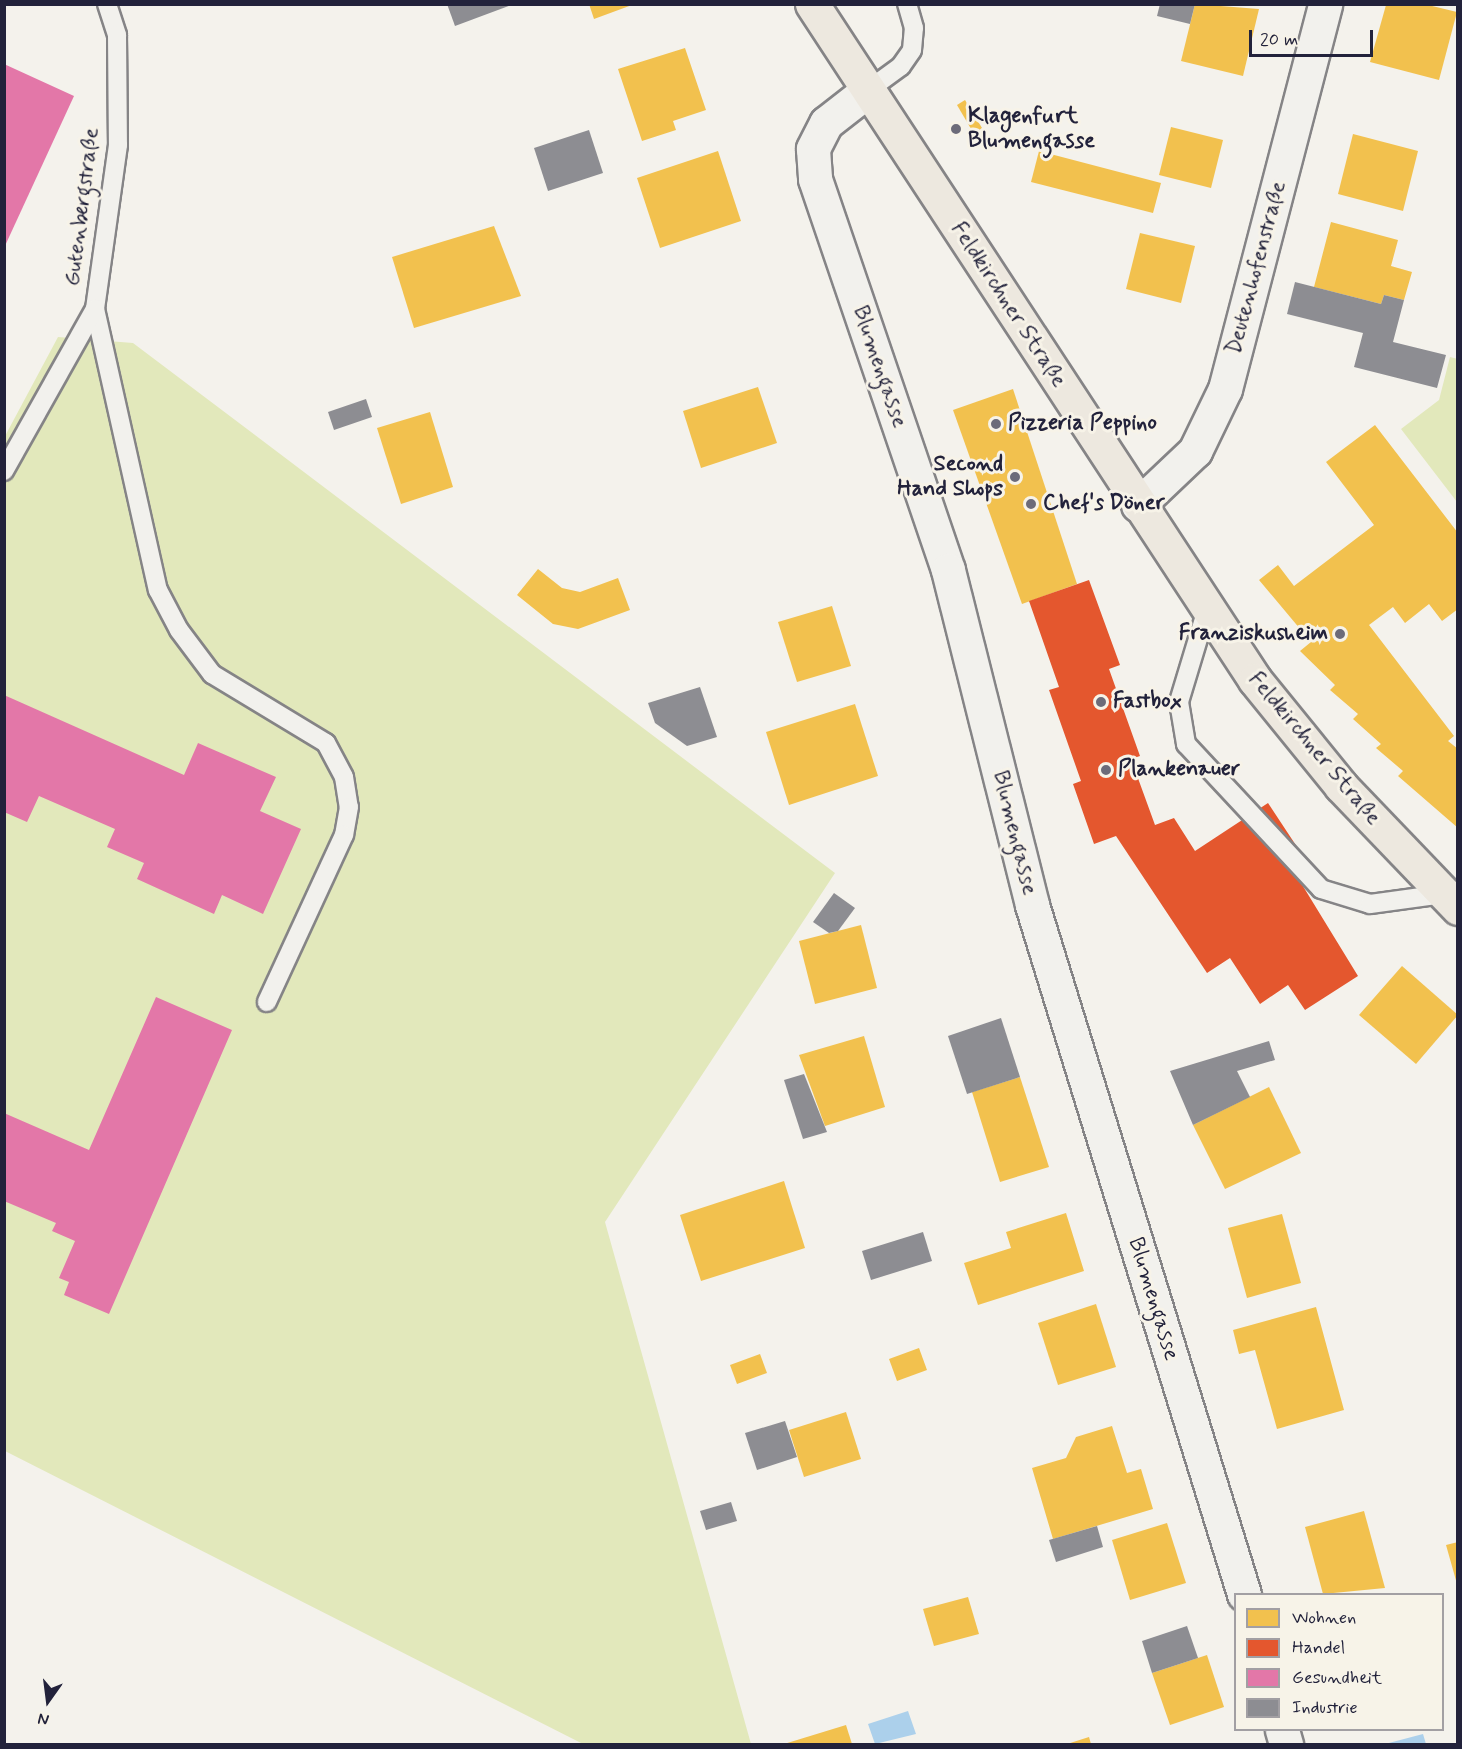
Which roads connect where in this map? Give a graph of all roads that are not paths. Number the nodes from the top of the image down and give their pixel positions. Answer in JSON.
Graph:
{"nodes":[{"id":1,"x":107,"y":4,"type":"edge"},
{"id":2,"x":812,"y":4,"type":"edge"},
{"id":3,"x":907,"y":4,"type":"edge"},
{"id":4,"x":1325,"y":4,"type":"edge"},
{"id":5,"x":867,"y":92,"type":"junction"},
{"id":6,"x":95,"y":309,"type":"junction"},
{"id":7,"x":4,"y":471,"type":"edge"},
{"id":8,"x":1138,"y":505,"type":"junction"},
{"id":9,"x":1208,"y":609,"type":"junction"},
{"id":10,"x":1450,"y":901,"type":"edge"},
{"id":11,"x":267,"y":1002,"type":"dead end"},
{"id":12,"x":1244,"y":1593,"type":"edge"}],
"edges":[{"from":1,"to":6,"type":"lane","name":"Gutenbergstraße"},
{"from":2,"to":5,"type":"main road","name":"Feldkirchner Straße"},
{"from":3,"to":5,"type":"lane"},
{"from":4,"to":8,"type":"street","name":"Deutenhofenstraße"},
{"from":5,"to":8,"type":"main road","name":"Feldkirchner Straße"},
{"from":5,"to":12,"type":"street","name":"Blumengasse"},
{"from":6,"to":7,"type":"lane"},
{"from":6,"to":11,"type":"lane"},
{"from":8,"to":9,"type":"main road","name":"Feldkirchner Straße"},
{"from":9,"to":10,"type":"main road","name":"Feldkirchner Straße"},
{"from":9,"to":10,"type":"lane"}]}
